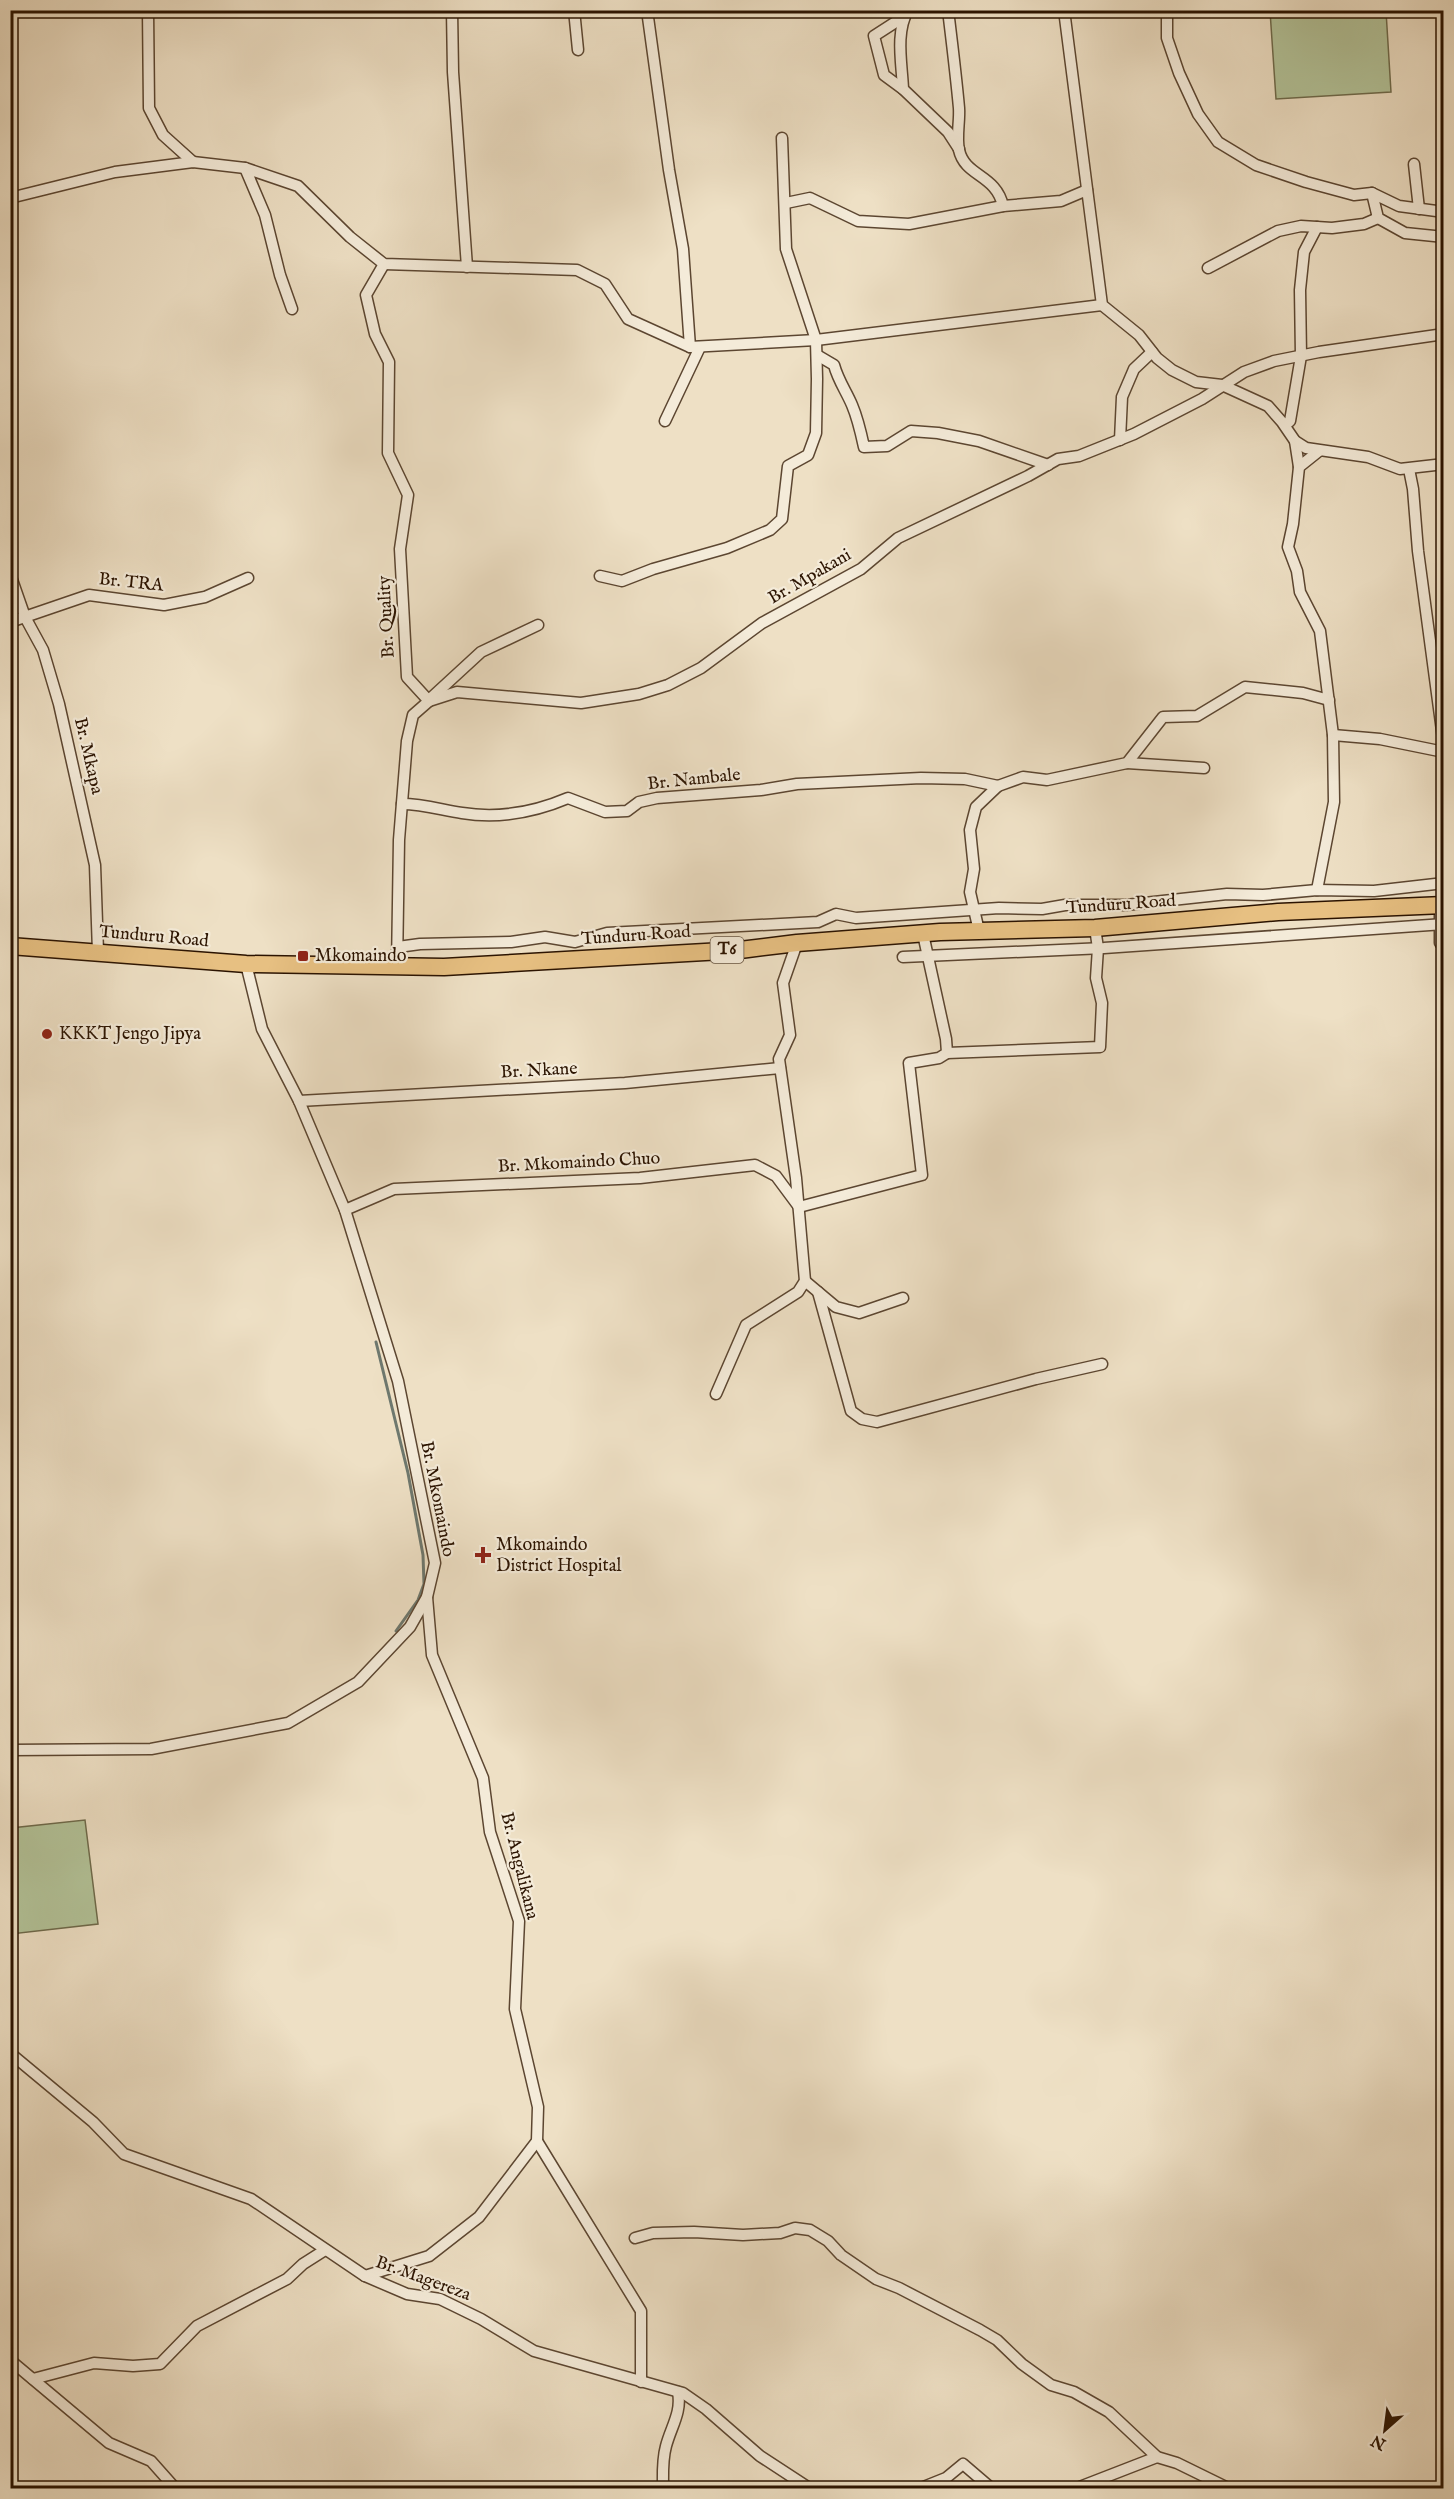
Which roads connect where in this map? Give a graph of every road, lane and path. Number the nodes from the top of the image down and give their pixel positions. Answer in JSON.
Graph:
{"nodes":[{"id":1,"x":148,"y":10,"type":"edge"},
{"id":2,"x":452,"y":10,"type":"edge"},
{"id":3,"x":574,"y":10,"type":"edge"},
{"id":4,"x":647,"y":10,"type":"edge"},
{"id":5,"x":948,"y":10,"type":"edge"},
{"id":6,"x":1064,"y":10,"type":"edge"},
{"id":7,"x":1167,"y":10,"type":"edge"},
{"id":8,"x":906,"y":13,"type":"edge"},
{"id":9,"x":578,"y":50,"type":"dead end"},
{"id":10,"x":903,"y":89,"type":"junction"},
{"id":11,"x":782,"y":138,"type":"dead end"},
{"id":12,"x":959,"y":149,"type":"junction"},
{"id":13,"x":193,"y":162,"type":"junction"},
{"id":14,"x":1414,"y":165,"type":"dead end"},
{"id":15,"x":245,"y":168,"type":"junction"},
{"id":16,"x":1087,"y":190,"type":"junction"},
{"id":17,"x":1372,"y":193,"type":"junction"},
{"id":18,"x":10,"y":198,"type":"edge"},
{"id":19,"x":786,"y":202,"type":"junction"},
{"id":20,"x":1003,"y":206,"type":"junction"},
{"id":21,"x":1419,"y":209,"type":"junction"},
{"id":22,"x":1443,"y":212,"type":"edge"},
{"id":23,"x":1378,"y":218,"type":"junction"},
{"id":24,"x":1317,"y":227,"type":"junction"},
{"id":25,"x":1443,"y":237,"type":"edge"},
{"id":26,"x":384,"y":264,"type":"junction"},
{"id":27,"x":466,"y":267,"type":"junction"},
{"id":28,"x":1208,"y":268,"type":"dead end"},
{"id":29,"x":1102,"y":305,"type":"junction"},
{"id":30,"x":292,"y":309,"type":"dead end"},
{"id":31,"x":1443,"y":334,"type":"edge"},
{"id":32,"x":816,"y":340,"type":"junction"},
{"id":33,"x":695,"y":347,"type":"junction"},
{"id":34,"x":1443,"y":347,"type":"edge"},
{"id":35,"x":1152,"y":352,"type":"junction"},
{"id":36,"x":817,"y":355,"type":"junction"},
{"id":37,"x":1301,"y":356,"type":"junction"},
{"id":38,"x":1222,"y":385,"type":"junction"},
{"id":39,"x":665,"y":421,"type":"dead end"},
{"id":40,"x":1285,"y":425,"type":"junction"},
{"id":41,"x":1120,"y":440,"type":"junction"},
{"id":42,"x":1294,"y":441,"type":"junction"},
{"id":43,"x":1318,"y":451,"type":"junction"},
{"id":44,"x":1443,"y":464,"type":"edge"},
{"id":45,"x":1048,"y":465,"type":"junction"},
{"id":46,"x":1299,"y":467,"type":"junction"},
{"id":47,"x":1409,"y":470,"type":"junction"},
{"id":48,"x":10,"y":574,"type":"edge"},
{"id":49,"x":600,"y":576,"type":"dead end"},
{"id":50,"x":248,"y":578,"type":"dead end"},
{"id":51,"x":26,"y":617,"type":"junction"},
{"id":52,"x":10,"y":622,"type":"edge"},
{"id":53,"x":538,"y":625,"type":"dead end"},
{"id":54,"x":1329,"y":700,"type":"junction"},
{"id":55,"x":429,"y":701,"type":"junction"},
{"id":56,"x":1333,"y":735,"type":"junction"},
{"id":57,"x":1443,"y":746,"type":"edge"},
{"id":58,"x":1443,"y":752,"type":"edge"},
{"id":59,"x":1127,"y":763,"type":"junction"},
{"id":60,"x":1204,"y":768,"type":"dead end"},
{"id":61,"x":998,"y":786,"type":"junction"},
{"id":62,"x":402,"y":804,"type":"junction"},
{"id":63,"x":1443,"y":883,"type":"edge"},
{"id":64,"x":1317,"y":890,"type":"junction"},
{"id":65,"x":1442,"y":905,"type":"edge"},
{"id":66,"x":974,"y":910,"type":"junction"},
{"id":67,"x":1442,"y":924,"type":"edge"},
{"id":68,"x":1095,"y":928,"type":"junction"},
{"id":69,"x":979,"y":931,"type":"junction"},
{"id":70,"x":923,"y":934,"type":"junction"},
{"id":71,"x":797,"y":943,"type":"junction"},
{"id":72,"x":1440,"y":943,"type":"dead end"},
{"id":73,"x":10,"y":946,"type":"edge"},
{"id":74,"x":398,"y":947,"type":"junction"},
{"id":75,"x":1098,"y":948,"type":"junction"},
{"id":76,"x":98,"y":952,"type":"junction"},
{"id":77,"x":927,"y":955,"type":"junction"},
{"id":78,"x":903,"y":957,"type":"dead end"},
{"id":79,"x":246,"y":964,"type":"junction"},
{"id":80,"x":397,"y":966,"type":"junction"},
{"id":81,"x":947,"y":1053,"type":"junction"},
{"id":82,"x":780,"y":1068,"type":"junction"},
{"id":83,"x":299,"y":1101,"type":"junction"},
{"id":84,"x":799,"y":1207,"type":"junction"},
{"id":85,"x":345,"y":1210,"type":"junction"},
{"id":86,"x":805,"y":1281,"type":"junction"},
{"id":87,"x":819,"y":1292,"type":"junction"},
{"id":88,"x":903,"y":1298,"type":"dead end"},
{"id":89,"x":1102,"y":1364,"type":"dead end"},
{"id":90,"x":716,"y":1394,"type":"dead end"},
{"id":91,"x":427,"y":1598,"type":"junction"},
{"id":92,"x":10,"y":1750,"type":"edge"},
{"id":93,"x":10,"y":2053,"type":"edge"},
{"id":94,"x":537,"y":2141,"type":"junction"},
{"id":95,"x":635,"y":2238,"type":"dead end"},
{"id":96,"x":325,"y":2250,"type":"junction"},
{"id":97,"x":365,"y":2276,"type":"junction"},
{"id":98,"x":10,"y":2360,"type":"edge"},
{"id":99,"x":33,"y":2379,"type":"junction"},
{"id":100,"x":641,"y":2382,"type":"junction"},
{"id":101,"x":678,"y":2392,"type":"junction"},
{"id":102,"x":1157,"y":2457,"type":"junction"},
{"id":103,"x":175,"y":2488,"type":"edge"},
{"id":104,"x":663,"y":2488,"type":"edge"},
{"id":105,"x":809,"y":2488,"type":"edge"},
{"id":106,"x":921,"y":2488,"type":"edge"},
{"id":107,"x":991,"y":2488,"type":"edge"},
{"id":108,"x":1077,"y":2488,"type":"edge"},
{"id":109,"x":1228,"y":2488,"type":"edge"}],
"edges":[{"from":1,"to":13,"type":"street"},
{"from":2,"to":27,"type":"street"},
{"from":3,"to":9,"type":"street"},
{"from":4,"to":33,"type":"street"},
{"from":5,"to":12,"type":"street"},
{"from":6,"to":16,"type":"street"},
{"from":7,"to":17,"type":"street"},
{"from":8,"to":10,"type":"street"},
{"from":8,"to":10,"type":"street"},
{"from":10,"to":12,"type":"street"},
{"from":11,"to":19,"type":"street"},
{"from":12,"to":20,"type":"street"},
{"from":13,"to":15,"type":"street"},
{"from":13,"to":18,"type":"street"},
{"from":14,"to":21,"type":"street"},
{"from":15,"to":26,"type":"street"},
{"from":15,"to":30,"type":"street"},
{"from":16,"to":20,"type":"street"},
{"from":16,"to":29,"type":"street"},
{"from":17,"to":21,"type":"street"},
{"from":17,"to":23,"type":"street"},
{"from":19,"to":20,"type":"street"},
{"from":19,"to":32,"type":"street"},
{"from":21,"to":22,"type":"street"},
{"from":23,"to":24,"type":"street"},
{"from":23,"to":25,"type":"street"},
{"from":24,"to":28,"type":"street"},
{"from":24,"to":37,"type":"street"},
{"from":26,"to":27,"type":"street"},
{"from":26,"to":55,"type":"street","name":"Br. Quality"},
{"from":27,"to":33,"type":"street"},
{"from":29,"to":32,"type":"street"},
{"from":29,"to":35,"type":"street"},
{"from":31,"to":34,"type":"street"},
{"from":31,"to":37,"type":"street","name":"Br. Mpakani"},
{"from":32,"to":33,"type":"street"},
{"from":32,"to":36,"type":"street"},
{"from":33,"to":39,"type":"street"},
{"from":35,"to":38,"type":"street"},
{"from":35,"to":41,"type":"street"},
{"from":36,"to":45,"type":"street"},
{"from":36,"to":49,"type":"street"},
{"from":37,"to":38,"type":"street","name":"Br. Mpakani"},
{"from":37,"to":40,"type":"street"},
{"from":38,"to":40,"type":"street"},
{"from":38,"to":41,"type":"street","name":"Br. Mpakani"},
{"from":40,"to":42,"type":"street"},
{"from":41,"to":45,"type":"street","name":"Br. Mpakani"},
{"from":42,"to":43,"type":"street"},
{"from":42,"to":46,"type":"street"},
{"from":43,"to":46,"type":"street"},
{"from":43,"to":47,"type":"street"},
{"from":44,"to":47,"type":"street"},
{"from":45,"to":55,"type":"street","name":"Br. Mpakani"},
{"from":46,"to":54,"type":"street"},
{"from":47,"to":57,"type":"street"},
{"from":48,"to":51,"type":"street","name":"Br. Mkapa"},
{"from":50,"to":51,"type":"street","name":"Br. TRA"},
{"from":51,"to":52,"type":"street","name":"Br. TRA"},
{"from":51,"to":76,"type":"street","name":"Br. Mkapa"},
{"from":53,"to":55,"type":"street"},
{"from":54,"to":56,"type":"street"},
{"from":54,"to":59,"type":"street"},
{"from":55,"to":62,"type":"street"},
{"from":56,"to":58,"type":"street"},
{"from":56,"to":64,"type":"street"},
{"from":59,"to":60,"type":"street"},
{"from":59,"to":61,"type":"street"},
{"from":61,"to":62,"type":"street","name":"Br. Nambale"},
{"from":61,"to":66,"type":"street"},
{"from":62,"to":74,"type":"street"},
{"from":63,"to":64,"type":"street"},
{"from":64,"to":66,"type":"street"},
{"from":65,"to":67,"type":"street"},
{"from":65,"to":68,"type":"highway","name":"Tunduru Road","number":"T6"},
{"from":66,"to":69,"type":"street"},
{"from":66,"to":74,"type":"street"},
{"from":67,"to":72,"type":"street"},
{"from":67,"to":75,"type":"street"},
{"from":68,"to":69,"type":"highway","name":"Tunduru Road","number":"T6"},
{"from":68,"to":75,"type":"street"},
{"from":69,"to":70,"type":"highway","name":"Tunduru Road","number":"T6"},
{"from":70,"to":71,"type":"highway","name":"Tunduru Road","number":"T6"},
{"from":70,"to":77,"type":"street"},
{"from":71,"to":80,"type":"highway","name":"Tunduru Road","number":"T6"},
{"from":71,"to":82,"type":"street"},
{"from":73,"to":76,"type":"highway","name":"Tunduru Road","number":"T6"},
{"from":74,"to":80,"type":"street"},
{"from":75,"to":77,"type":"street"},
{"from":75,"to":81,"type":"street"},
{"from":76,"to":79,"type":"highway","name":"Tunduru Road","number":"T6"},
{"from":77,"to":78,"type":"street"},
{"from":77,"to":81,"type":"street"},
{"from":79,"to":80,"type":"highway","name":"Tunduru Road","number":"T6"},
{"from":79,"to":83,"type":"street","name":"Br. Mkomaindo"},
{"from":81,"to":84,"type":"street"},
{"from":82,"to":83,"type":"street","name":"Br. Nkane"},
{"from":82,"to":84,"type":"street"},
{"from":83,"to":85,"type":"street","name":"Br. Mkomaindo"},
{"from":84,"to":85,"type":"street","name":"Br. Mkomaindo Chuo"},
{"from":84,"to":86,"type":"street"},
{"from":85,"to":91,"type":"street","name":"Br. Mkomaindo"},
{"from":86,"to":87,"type":"street"},
{"from":86,"to":90,"type":"street"},
{"from":87,"to":88,"type":"street"},
{"from":87,"to":89,"type":"street"},
{"from":91,"to":92,"type":"street","name":"Br. Mkomaindo"},
{"from":91,"to":94,"type":"street","name":"Br. Angalikana"},
{"from":93,"to":96,"type":"street","name":"Br. Magereza"},
{"from":94,"to":97,"type":"street"},
{"from":94,"to":100,"type":"street"},
{"from":95,"to":102,"type":"street"},
{"from":96,"to":97,"type":"street","name":"Br. Magereza"},
{"from":96,"to":99,"type":"street"},
{"from":97,"to":100,"type":"street","name":"Br. Magereza"},
{"from":98,"to":99,"type":"street"},
{"from":99,"to":103,"type":"street"},
{"from":100,"to":101,"type":"street","name":"Br. Magereza"},
{"from":101,"to":104,"type":"street"},
{"from":101,"to":105,"type":"street","name":"Br. Magereza"},
{"from":102,"to":108,"type":"street"},
{"from":102,"to":109,"type":"street"},
{"from":106,"to":107,"type":"street"}]}
